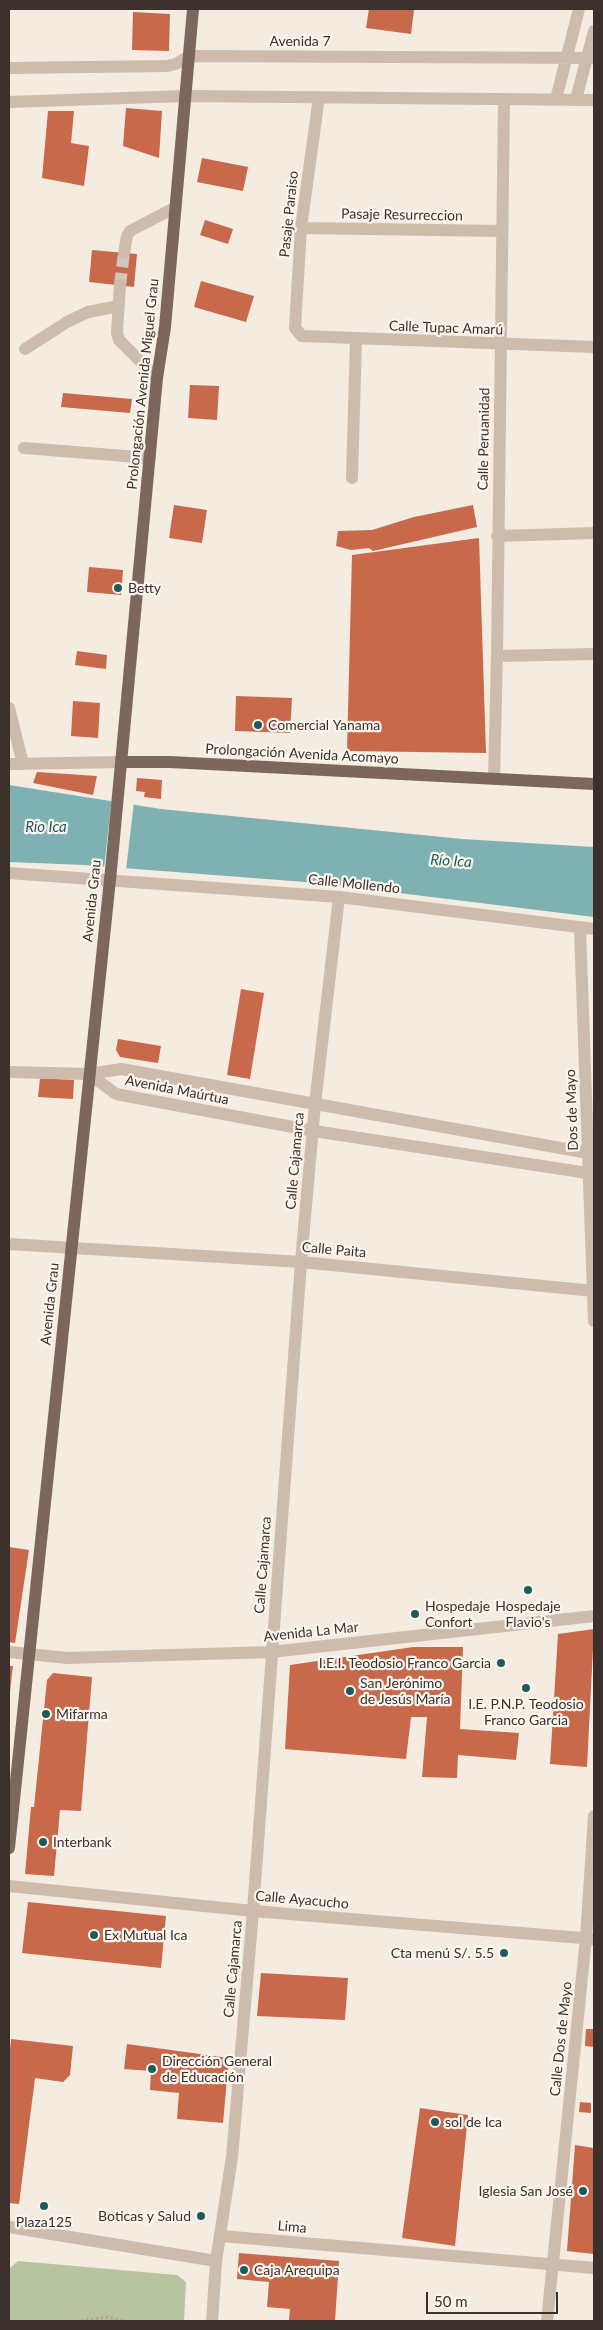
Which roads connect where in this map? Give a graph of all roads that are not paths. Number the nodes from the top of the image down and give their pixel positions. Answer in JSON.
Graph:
{"nodes":[{"id":1,"x":193,"y":9,"type":"edge"},
{"id":2,"x":579,"y":9,"type":"edge"},
{"id":3,"x":594,"y":30,"type":"edge"},
{"id":4,"x":188,"y":56,"type":"junction"},
{"id":5,"x":566,"y":58,"type":"junction"},
{"id":6,"x":590,"y":58,"type":"edge"},
{"id":7,"x":9,"y":68,"type":"edge"},
{"id":8,"x":186,"y":96,"type":"junction"},
{"id":9,"x":319,"y":97,"type":"junction"},
{"id":10,"x":504,"y":99,"type":"junction"},
{"id":11,"x":556,"y":99,"type":"junction"},
{"id":12,"x":576,"y":99,"type":"junction"},
{"id":13,"x":594,"y":100,"type":"edge"},
{"id":14,"x":9,"y":102,"type":"edge"},
{"id":15,"x":176,"y":207,"type":"junction"},
{"id":16,"x":301,"y":228,"type":"junction"},
{"id":17,"x":502,"y":231,"type":"junction"},
{"id":18,"x":124,"y":253,"type":"tunnel mouth"},
{"id":19,"x":120,"y":285,"type":"tunnel mouth"},
{"id":20,"x":119,"y":306,"type":"junction"},
{"id":21,"x":298,"y":334,"type":"joint"},
{"id":22,"x":356,"y":339,"type":"junction"},
{"id":23,"x":500,"y":345,"type":"junction"},
{"id":24,"x":594,"y":347,"type":"edge"},
{"id":25,"x":25,"y":349,"type":"dead end"},
{"id":26,"x":157,"y":378,"type":"junction"},
{"id":27,"x":24,"y":448,"type":"dead end"},
{"id":28,"x":150,"y":458,"type":"junction"},
{"id":29,"x":352,"y":478,"type":"dead end"},
{"id":30,"x":594,"y":533,"type":"edge"},
{"id":31,"x":497,"y":536,"type":"junction"},
{"id":32,"x":594,"y":654,"type":"edge"},
{"id":33,"x":497,"y":656,"type":"junction"},
{"id":34,"x":9,"y":708,"type":"edge"},
{"id":35,"x":121,"y":762,"type":"junction"},
{"id":36,"x":9,"y":764,"type":"edge"},
{"id":37,"x":22,"y":764,"type":"junction"},
{"id":38,"x":494,"y":779,"type":"junction"},
{"id":39,"x":594,"y":784,"type":"edge"},
{"id":40,"x":9,"y":873,"type":"edge"},
{"id":41,"x":110,"y":875,"type":"junction"},
{"id":42,"x":339,"y":897,"type":"junction"},
{"id":43,"x":580,"y":928,"type":"junction"},
{"id":44,"x":594,"y":930,"type":"edge"},
{"id":45,"x":9,"y":1072,"type":"edge"},
{"id":46,"x":89,"y":1074,"type":"junction"},
{"id":47,"x":315,"y":1104,"type":"junction"},
{"id":48,"x":314,"y":1131,"type":"junction"},
{"id":49,"x":591,"y":1154,"type":"edge"},
{"id":50,"x":592,"y":1174,"type":"edge"},
{"id":51,"x":9,"y":1244,"type":"edge"},
{"id":52,"x":71,"y":1249,"type":"junction"},
{"id":53,"x":301,"y":1262,"type":"junction"},
{"id":54,"x":594,"y":1290,"type":"edge"},
{"id":55,"x":594,"y":1321,"type":"edge"},
{"id":56,"x":594,"y":1616,"type":"edge"},
{"id":57,"x":9,"y":1652,"type":"edge"},
{"id":58,"x":271,"y":1652,"type":"junction"},
{"id":59,"x":29,"y":1654,"type":"junction"},
{"id":60,"x":594,"y":1816,"type":"edge"},
{"id":61,"x":9,"y":1848,"type":"edge"},
{"id":62,"x":9,"y":1886,"type":"edge"},
{"id":63,"x":253,"y":1911,"type":"junction"},
{"id":64,"x":590,"y":1938,"type":"edge"},
{"id":65,"x":9,"y":2227,"type":"edge"},
{"id":66,"x":221,"y":2236,"type":"junction"},
{"id":67,"x":216,"y":2261,"type":"junction"},
{"id":68,"x":553,"y":2265,"type":"junction"},
{"id":69,"x":594,"y":2268,"type":"edge"},
{"id":70,"x":212,"y":2321,"type":"edge"},
{"id":71,"x":547,"y":2321,"type":"edge"}],
"edges":[{"from":1,"to":4,"type":"main road","name":"Prolongación Avenida Miguel Grau"},
{"from":2,"to":5,"type":"street"},
{"from":3,"to":6,"type":"street"},
{"from":4,"to":5,"type":"street","name":"Avenida 7"},
{"from":4,"to":7,"type":"street","name":"Avenida 7"},
{"from":4,"to":8,"type":"main road","name":"Prolongación Avenida Miguel Grau"},
{"from":5,"to":6,"type":"street","name":"Avenida 7"},
{"from":5,"to":11,"type":"street"},
{"from":6,"to":12,"type":"street"},
{"from":8,"to":9,"type":"street"},
{"from":8,"to":14,"type":"street"},
{"from":8,"to":15,"type":"main road","name":"Prolongación Avenida Miguel Grau"},
{"from":9,"to":10,"type":"street"},
{"from":9,"to":16,"type":"street","name":"Pasaje Paraiso"},
{"from":10,"to":11,"type":"street"},
{"from":10,"to":17,"type":"street","name":"Calle Peruanidad"},
{"from":11,"to":12,"type":"street"},
{"from":12,"to":13,"type":"street"},
{"from":15,"to":18,"type":"street"},
{"from":15,"to":26,"type":"main road","name":"Prolongación Avenida Miguel Grau"},
{"from":16,"to":17,"type":"street","name":"Pasaje Resurreccion"},
{"from":16,"to":21,"type":"street","name":"Pasaje Paraiso"},
{"from":17,"to":23,"type":"street","name":"Calle Peruanidad"},
{"from":19,"to":20,"type":"street"},
{"from":20,"to":25,"type":"street"},
{"from":20,"to":26,"type":"street"},
{"from":21,"to":22,"type":"street","name":"Calle Tupac Amarú"},
{"from":22,"to":23,"type":"street","name":"Calle Tupac Amarú"},
{"from":22,"to":29,"type":"street"},
{"from":23,"to":24,"type":"street","name":"Calle Tupac Amarú"},
{"from":23,"to":31,"type":"street","name":"Calle Peruanidad"},
{"from":26,"to":28,"type":"main road","name":"Prolongación Avenida Miguel Grau"},
{"from":27,"to":28,"type":"street"},
{"from":28,"to":35,"type":"main road","name":"Prolongación Avenida Miguel Grau"},
{"from":30,"to":31,"type":"street"},
{"from":31,"to":33,"type":"street","name":"Calle Peruanidad"},
{"from":32,"to":33,"type":"street"},
{"from":33,"to":38,"type":"street","name":"Calle Peruanidad"},
{"from":34,"to":37,"type":"street"},
{"from":35,"to":37,"type":"street","name":"Prolongación Avenida Acomayo"},
{"from":35,"to":38,"type":"main road","name":"Prolongación Avenida Acomayo"},
{"from":35,"to":41,"type":"main road","name":"Avenida Grau"},
{"from":36,"to":37,"type":"street","name":"Prolongación Avenida Acomayo"},
{"from":38,"to":39,"type":"main road","name":"Prolongación Avenida Acomayo"},
{"from":40,"to":41,"type":"street","name":"Calle Mollendo"},
{"from":41,"to":42,"type":"street","name":"Calle Mollendo"},
{"from":41,"to":46,"type":"main road","name":"Avenida Grau"},
{"from":42,"to":43,"type":"street","name":"Calle Mollendo"},
{"from":42,"to":47,"type":"street","name":"Calle Cajamarca"},
{"from":43,"to":44,"type":"street","name":"Calle Mollendo"},
{"from":43,"to":49,"type":"street","name":"Dos de Mayo"},
{"from":45,"to":46,"type":"street"},
{"from":46,"to":47,"type":"street","name":"Avenida Maúrtua"},
{"from":46,"to":48,"type":"street","name":"Avenida Maúrtua"},
{"from":46,"to":52,"type":"main road","name":"Avenida Grau"},
{"from":47,"to":48,"type":"street","name":"Calle Cajamarca"},
{"from":47,"to":49,"type":"street","name":"Avenida Maúrtua"},
{"from":48,"to":50,"type":"street","name":"Avenida Maúrtua"},
{"from":48,"to":53,"type":"street","name":"Calle Cajamarca"},
{"from":49,"to":50,"type":"street","name":"Dos de Mayo"},
{"from":50,"to":54,"type":"street","name":"Dos de Mayo"},
{"from":51,"to":52,"type":"street","name":"Calle Paita"},
{"from":52,"to":53,"type":"street","name":"Calle Paita"},
{"from":52,"to":59,"type":"main road","name":"Avenida Grau"},
{"from":53,"to":54,"type":"street","name":"Calle Paita"},
{"from":53,"to":58,"type":"street","name":"Calle Cajamarca"},
{"from":54,"to":55,"type":"street"},
{"from":56,"to":58,"type":"street","name":"Avenida La Mar"},
{"from":57,"to":59,"type":"street","name":"Avenida La Mar"},
{"from":58,"to":59,"type":"street","name":"Avenida La Mar"},
{"from":58,"to":63,"type":"street","name":"Calle Cajamarca"},
{"from":59,"to":61,"type":"main road","name":"Avenida Grau"},
{"from":60,"to":64,"type":"street","name":"Calle Dos de Mayo"},
{"from":62,"to":63,"type":"street","name":"Calle Ayacucho"},
{"from":63,"to":64,"type":"street","name":"Calle Ayacucho"},
{"from":63,"to":66,"type":"street","name":"Calle Cajamarca"},
{"from":64,"to":68,"type":"street","name":"Calle Dos de Mayo"},
{"from":65,"to":67,"type":"street"},
{"from":66,"to":67,"type":"street"},
{"from":66,"to":68,"type":"street","name":"Lima"},
{"from":67,"to":70,"type":"street"},
{"from":68,"to":69,"type":"street","name":"Lima"},
{"from":68,"to":71,"type":"street","name":"Calle Dos de Mayo"}]}
